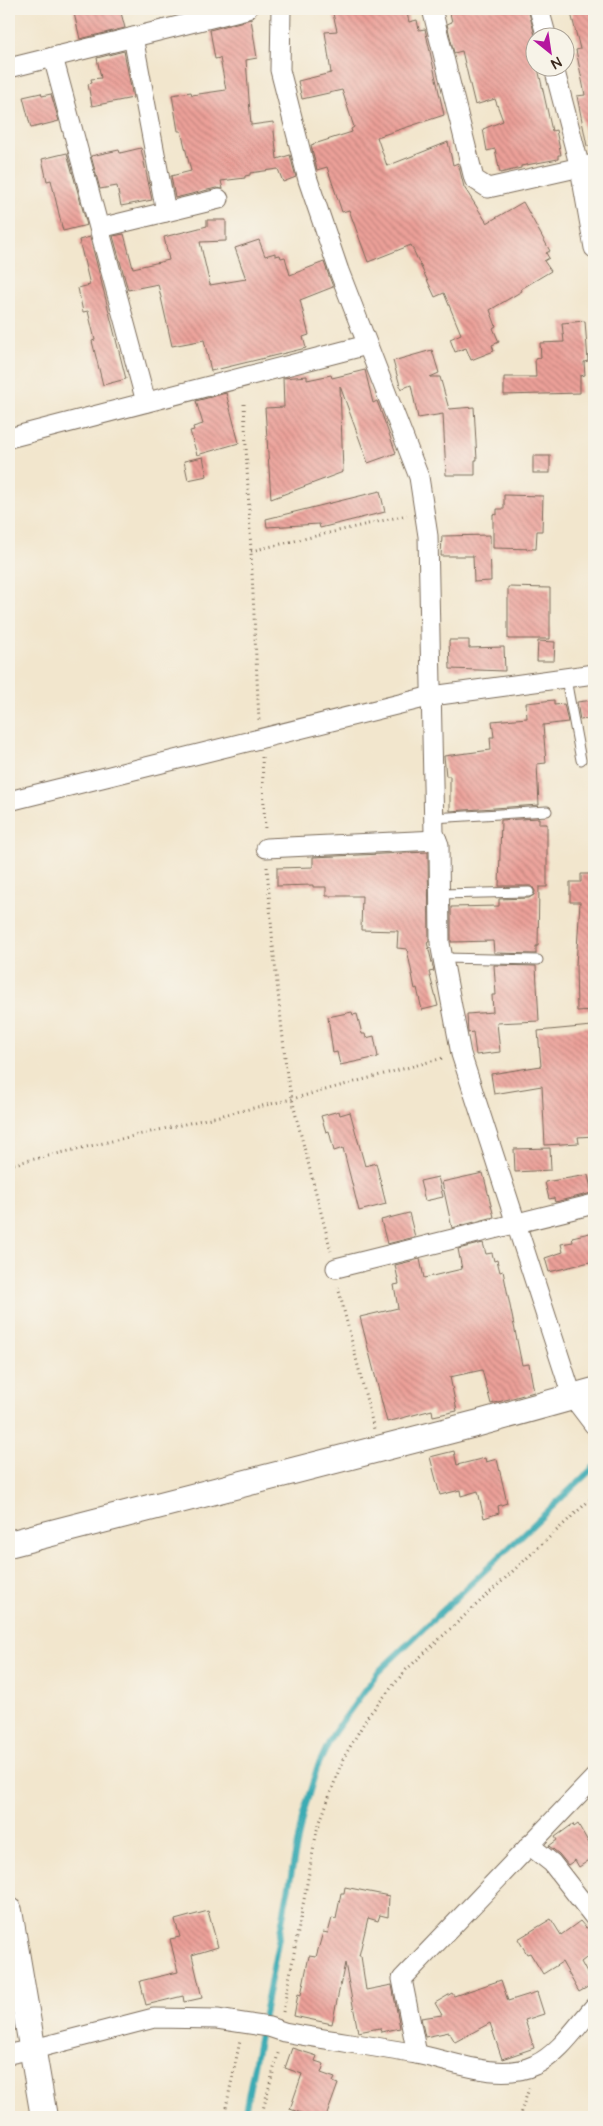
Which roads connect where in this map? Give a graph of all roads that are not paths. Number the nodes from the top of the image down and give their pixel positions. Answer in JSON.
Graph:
{"nodes":[{"id":1,"x":247,"y":9,"type":"edge"},
{"id":2,"x":281,"y":9,"type":"edge"},
{"id":3,"x":432,"y":9,"type":"edge"},
{"id":4,"x":540,"y":9,"type":"edge"},
{"id":5,"x":545,"y":28,"type":"edge"},
{"id":6,"x":133,"y":37,"type":"junction"},
{"id":7,"x":52,"y":57,"type":"junction"},
{"id":8,"x":9,"y":68,"type":"edge"},
{"id":9,"x":557,"y":78,"type":"edge"},
{"id":10,"x":587,"y":166,"type":"edge"},
{"id":11,"x":219,"y":199,"type":"dead end"},
{"id":12,"x":166,"y":212,"type":"junction"},
{"id":13,"x":100,"y":228,"type":"junction"},
{"id":14,"x":594,"y":248,"type":"edge"},
{"id":15,"x":366,"y":345,"type":"junction"},
{"id":16,"x":146,"y":402,"type":"junction"},
{"id":17,"x":9,"y":438,"type":"edge"},
{"id":18,"x":594,"y":674,"type":"edge"},
{"id":19,"x":566,"y":679,"type":"junction"},
{"id":20,"x":432,"y":696,"type":"junction"},
{"id":21,"x":581,"y":760,"type":"dead end"},
{"id":22,"x":9,"y":801,"type":"edge"},
{"id":23,"x":547,"y":811,"type":"dead end"},
{"id":24,"x":433,"y":818,"type":"junction"},
{"id":25,"x":437,"y":840,"type":"junction"},
{"id":26,"x":266,"y":848,"type":"road end"},
{"id":27,"x":529,"y":892,"type":"dead end"},
{"id":28,"x":440,"y":894,"type":"junction"},
{"id":29,"x":443,"y":958,"type":"junction"},
{"id":30,"x":538,"y":960,"type":"dead end"},
{"id":31,"x":594,"y":1204,"type":"edge"},
{"id":32,"x":514,"y":1224,"type":"junction"},
{"id":33,"x":336,"y":1268,"type":"road end"},
{"id":34,"x":583,"y":1393,"type":"edge"},
{"id":35,"x":594,"y":1426,"type":"edge"},
{"id":36,"x":9,"y":1544,"type":"edge"},
{"id":37,"x":594,"y":1778,"type":"edge"},
{"id":38,"x":529,"y":1845,"type":"junction"},
{"id":39,"x":9,"y":1911,"type":"edge"},
{"id":40,"x":594,"y":1917,"type":"edge"},
{"id":41,"x":594,"y":2007,"type":"edge"},
{"id":42,"x":34,"y":2049,"type":"junction"},
{"id":43,"x":9,"y":2054,"type":"edge"},
{"id":44,"x":417,"y":2054,"type":"junction"},
{"id":45,"x":44,"y":2117,"type":"edge"}],
"edges":[{"from":1,"to":6,"type":"street"},
{"from":2,"to":15,"type":"street"},
{"from":3,"to":10,"type":"street"},
{"from":4,"to":5,"type":"street"},
{"from":6,"to":7,"type":"street"},
{"from":6,"to":12,"type":"street"},
{"from":7,"to":8,"type":"street"},
{"from":7,"to":13,"type":"street"},
{"from":9,"to":10,"type":"street"},
{"from":10,"to":14,"type":"street"},
{"from":11,"to":12,"type":"street"},
{"from":12,"to":13,"type":"street"},
{"from":13,"to":16,"type":"street"},
{"from":15,"to":16,"type":"street"},
{"from":15,"to":20,"type":"street"},
{"from":16,"to":17,"type":"street"},
{"from":18,"to":19,"type":"street"},
{"from":19,"to":20,"type":"street"},
{"from":19,"to":21,"type":"lane"},
{"from":20,"to":22,"type":"street"},
{"from":20,"to":24,"type":"street"},
{"from":23,"to":24,"type":"lane"},
{"from":24,"to":25,"type":"street"},
{"from":25,"to":26,"type":"street"},
{"from":25,"to":28,"type":"street"},
{"from":27,"to":28,"type":"lane"},
{"from":28,"to":29,"type":"street"},
{"from":29,"to":30,"type":"lane"},
{"from":29,"to":32,"type":"street"},
{"from":31,"to":32,"type":"street"},
{"from":32,"to":33,"type":"street"},
{"from":32,"to":34,"type":"street"},
{"from":34,"to":35,"type":"street"},
{"from":34,"to":36,"type":"street"},
{"from":37,"to":38,"type":"street"},
{"from":38,"to":40,"type":"street"},
{"from":38,"to":44,"type":"street"},
{"from":39,"to":42,"type":"street"},
{"from":41,"to":44,"type":"street"},
{"from":42,"to":43,"type":"street"},
{"from":42,"to":44,"type":"street"},
{"from":42,"to":45,"type":"street"}]}
